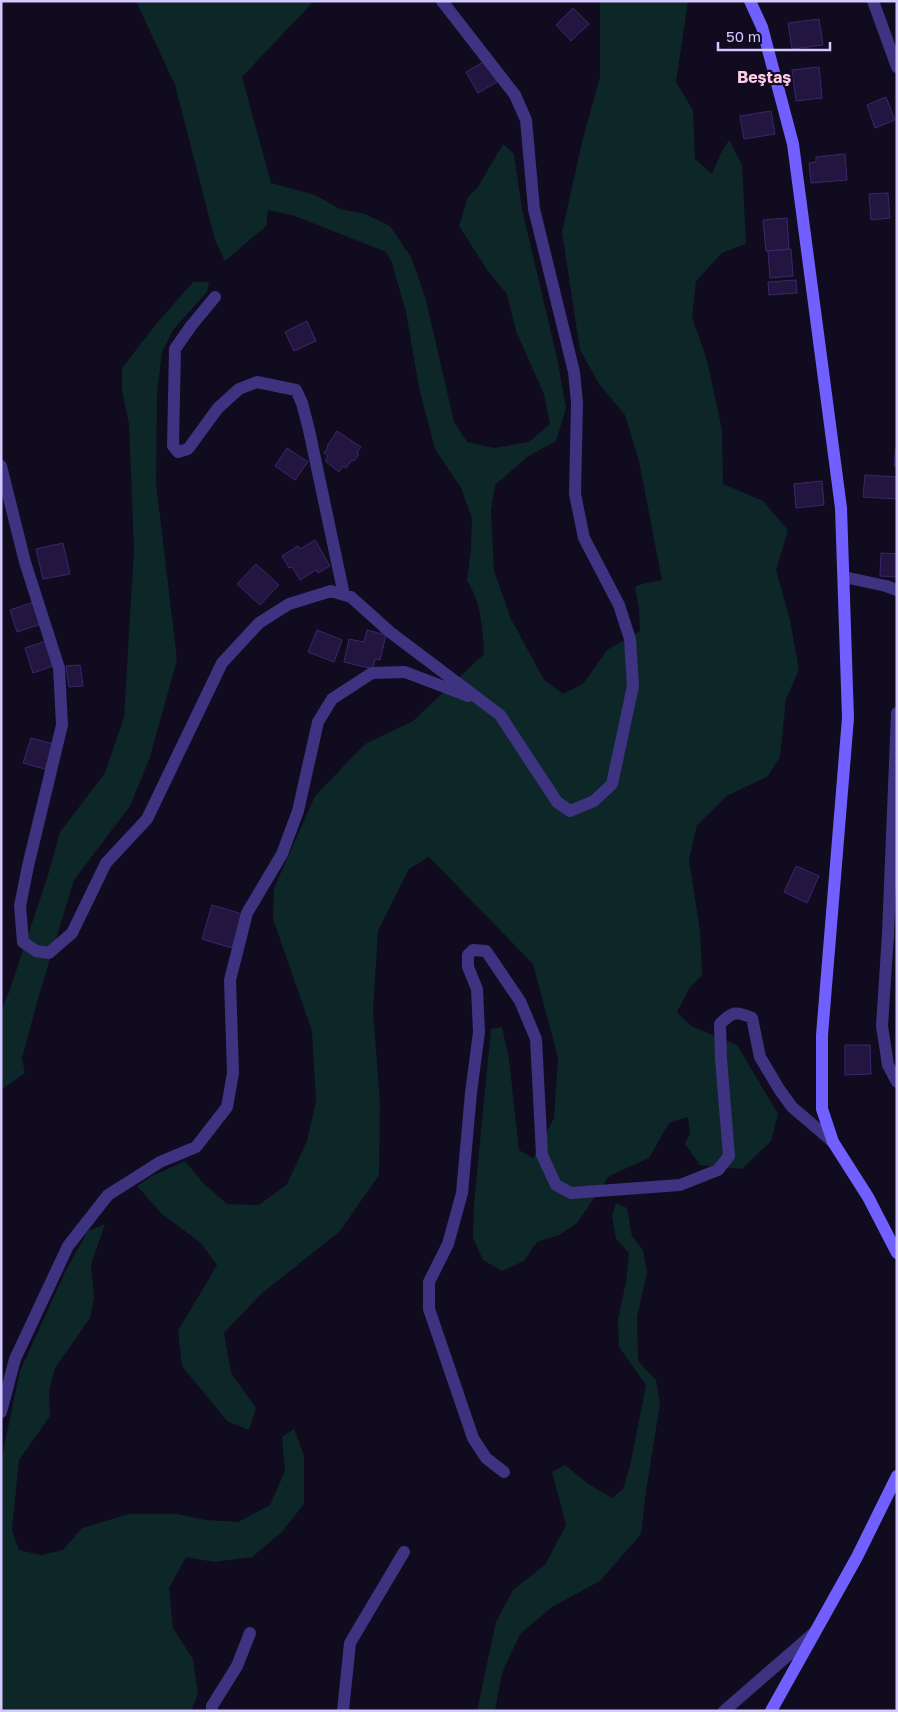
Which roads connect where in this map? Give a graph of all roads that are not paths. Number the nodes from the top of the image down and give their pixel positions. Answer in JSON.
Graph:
{"nodes":[{"id":1,"x":442,"y":1,"type":"edge"},
{"id":2,"x":750,"y":1,"type":"edge"},
{"id":3,"x":872,"y":1,"type":"edge"},
{"id":4,"x":897,"y":67,"type":"edge"},
{"id":5,"x":215,"y":297,"type":"dead end"},
{"id":6,"x":1,"y":466,"type":"edge"},
{"id":7,"x":844,"y":577,"type":"junction"},
{"id":8,"x":897,"y":590,"type":"edge"},
{"id":9,"x":344,"y":595,"type":"junction"},
{"id":10,"x":482,"y":701,"type":"junction"},
{"id":11,"x":897,"y":713,"type":"edge"},
{"id":12,"x":897,"y":1082,"type":"edge"},
{"id":13,"x":833,"y":1142,"type":"junction"},
{"id":14,"x":897,"y":1254,"type":"edge"},
{"id":15,"x":1,"y":1412,"type":"edge"},
{"id":16,"x":504,"y":1472,"type":"dead end"},
{"id":17,"x":897,"y":1476,"type":"edge"},
{"id":18,"x":404,"y":1552,"type":"dead end"},
{"id":19,"x":815,"y":1632,"type":"junction"},
{"id":20,"x":250,"y":1633,"type":"dead end"},
{"id":21,"x":212,"y":1711,"type":"edge"},
{"id":22,"x":343,"y":1711,"type":"edge"},
{"id":23,"x":724,"y":1711,"type":"edge"},
{"id":24,"x":771,"y":1711,"type":"edge"}],
"edges":[{"from":1,"to":10,"type":"street"},
{"from":2,"to":7,"type":"street"},
{"from":3,"to":4,"type":"street"},
{"from":5,"to":9,"type":"street"},
{"from":6,"to":9,"type":"street"},
{"from":7,"to":8,"type":"street"},
{"from":7,"to":13,"type":"street"},
{"from":9,"to":10,"type":"street"},
{"from":10,"to":15,"type":"street"},
{"from":11,"to":12,"type":"street"},
{"from":13,"to":14,"type":"street"},
{"from":13,"to":16,"type":"street"},
{"from":17,"to":19,"type":"street"},
{"from":18,"to":22,"type":"street"},
{"from":19,"to":23,"type":"street"},
{"from":19,"to":24,"type":"street"},
{"from":20,"to":21,"type":"street"}]}
